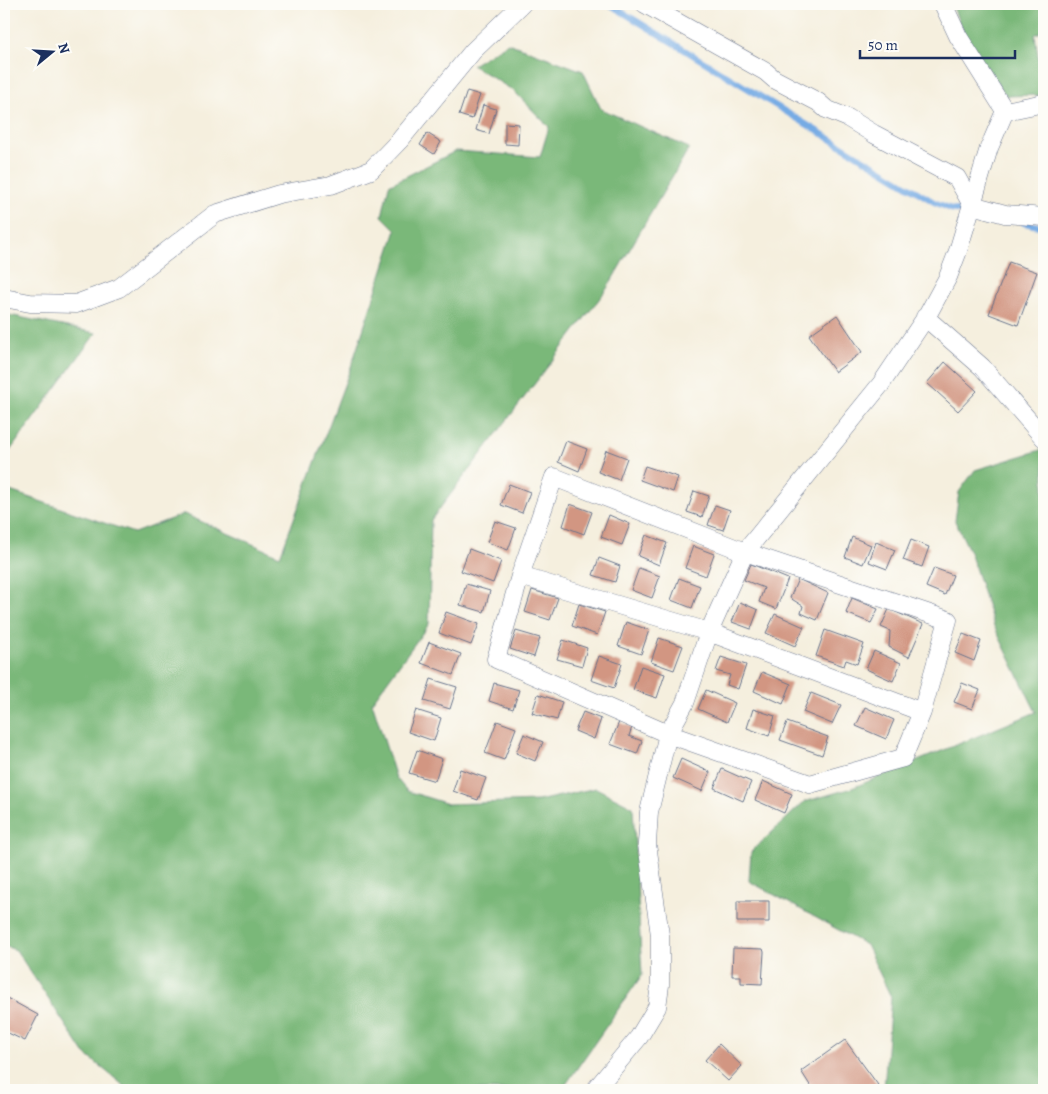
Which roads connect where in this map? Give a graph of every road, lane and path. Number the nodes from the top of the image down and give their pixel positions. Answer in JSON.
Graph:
{"nodes":[{"id":1,"x":522,"y":4,"type":"edge"},
{"id":2,"x":646,"y":4,"type":"edge"},
{"id":3,"x":944,"y":4,"type":"edge"},
{"id":4,"x":1044,"y":103,"type":"edge"},
{"id":5,"x":1005,"y":111,"type":"junction"},
{"id":6,"x":972,"y":205,"type":"junction"},
{"id":7,"x":1044,"y":217,"type":"edge"},
{"id":8,"x":4,"y":298,"type":"edge"},
{"id":9,"x":925,"y":317,"type":"junction"},
{"id":10,"x":1044,"y":438,"type":"edge"},
{"id":11,"x":745,"y":552,"type":"junction"},
{"id":12,"x":520,"y":576,"type":"junction"},
{"id":13,"x":708,"y":632,"type":"junction"},
{"id":14,"x":922,"y":712,"type":"junction"},
{"id":15,"x":668,"y":734,"type":"junction"},
{"id":16,"x":596,"y":1090,"type":"edge"}],
"edges":[{"from":1,"to":8,"type":"street"},
{"from":2,"to":6,"type":"street"},
{"from":3,"to":5,"type":"street"},
{"from":4,"to":5,"type":"street"},
{"from":5,"to":6,"type":"street"},
{"from":6,"to":7,"type":"street"},
{"from":6,"to":9,"type":"street"},
{"from":9,"to":10,"type":"street"},
{"from":9,"to":11,"type":"street"},
{"from":11,"to":12,"type":"street"},
{"from":11,"to":13,"type":"street"},
{"from":11,"to":14,"type":"street"},
{"from":12,"to":13,"type":"street"},
{"from":12,"to":15,"type":"street"},
{"from":13,"to":14,"type":"street"},
{"from":13,"to":15,"type":"street"},
{"from":14,"to":15,"type":"street"},
{"from":15,"to":16,"type":"street"}]}
